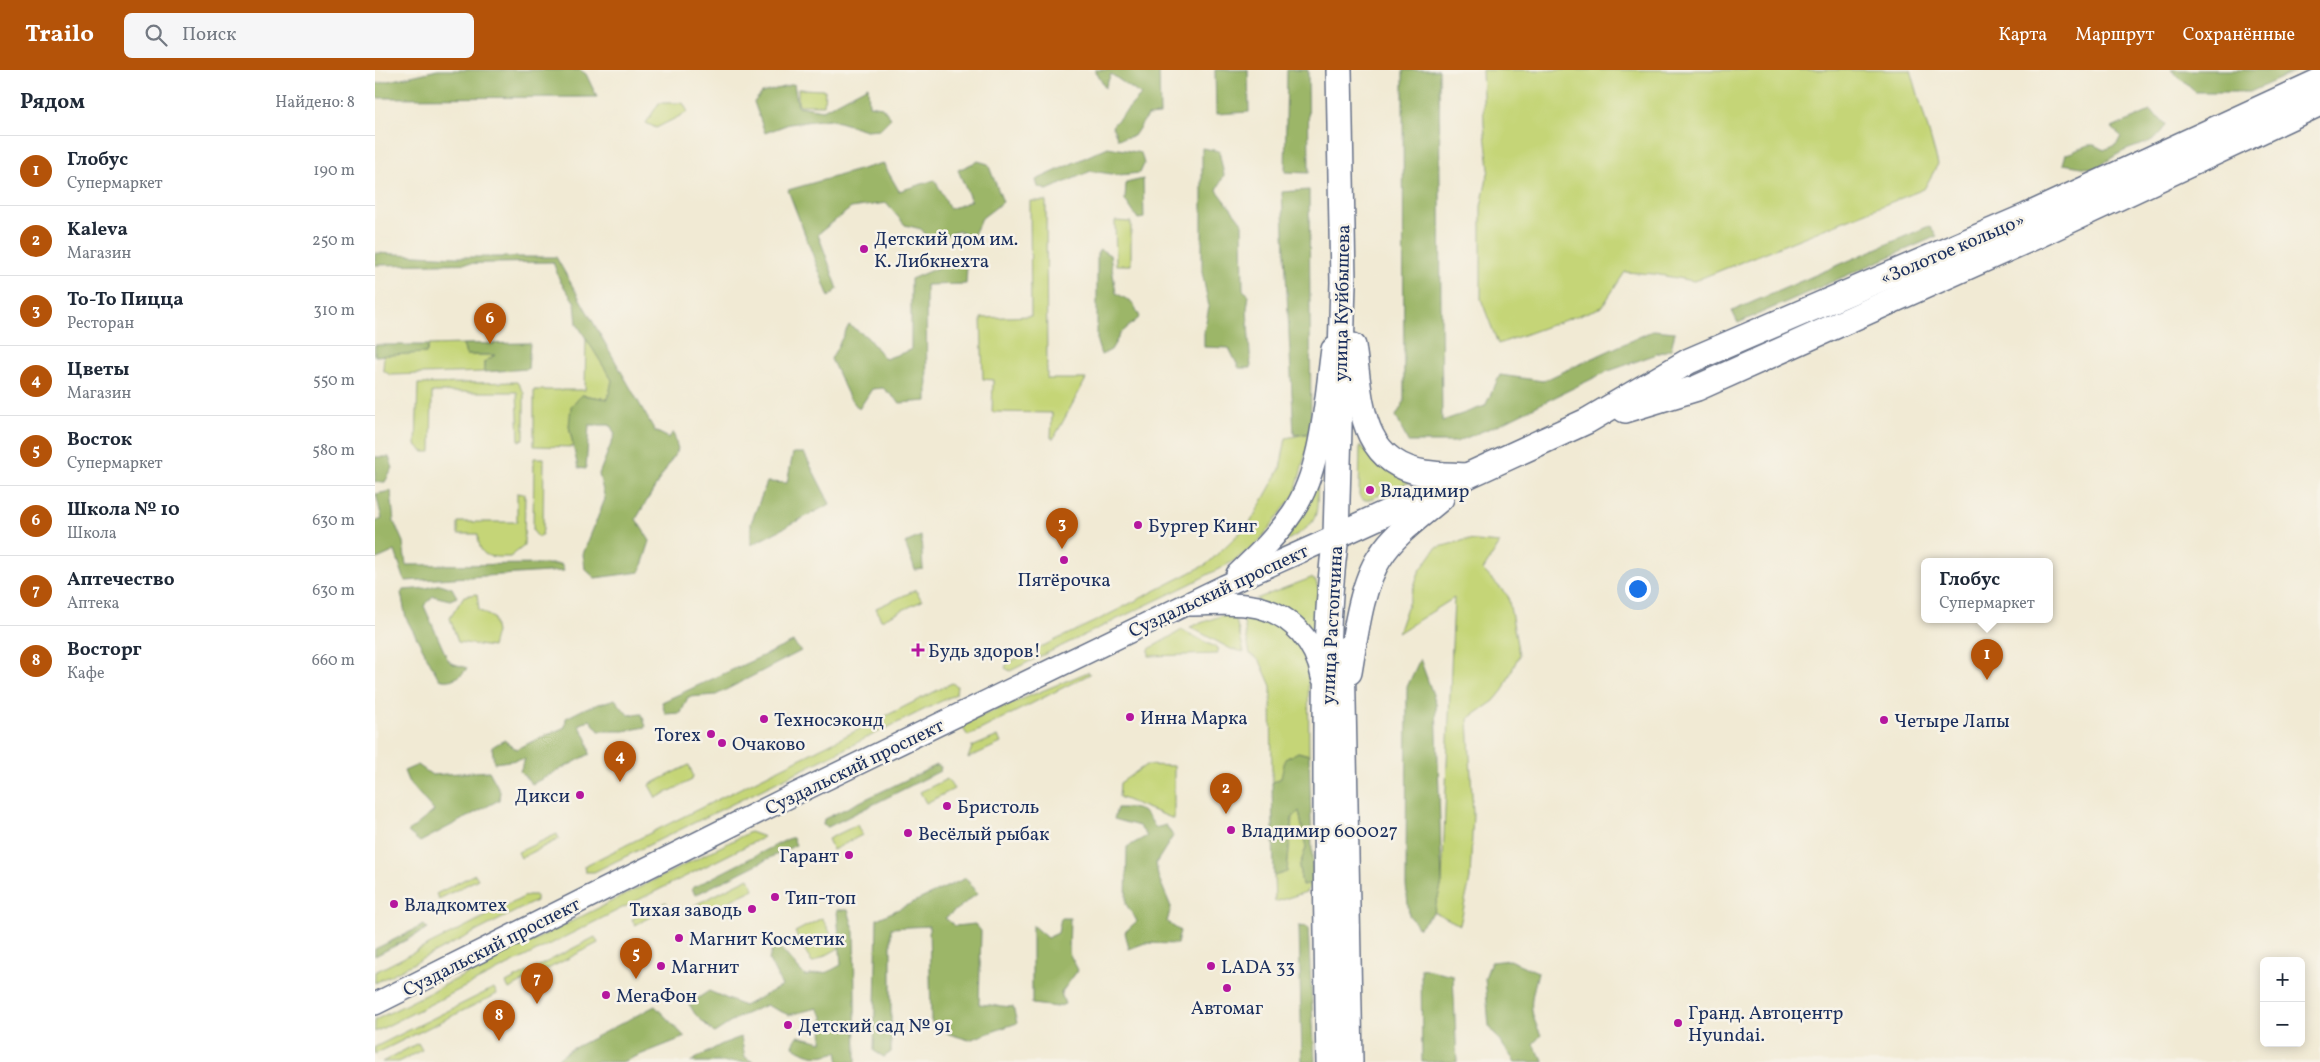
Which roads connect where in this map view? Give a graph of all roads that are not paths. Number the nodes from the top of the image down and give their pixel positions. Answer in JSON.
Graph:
{"nodes":[{"id":1,"x":1339,"y":70,"type":"edge"},
{"id":2,"x":2320,"y":81,"type":"edge"},
{"id":3,"x":2320,"y":103,"type":"edge"},
{"id":4,"x":1343,"y":282,"type":"junction"},
{"id":5,"x":1587,"y":421,"type":"junction"},
{"id":6,"x":1469,"y":476,"type":"junction"},
{"id":7,"x":1336,"y":536,"type":"junction"},
{"id":8,"x":1224,"y":586,"type":"junction"},
{"id":9,"x":1184,"y":605,"type":"junction"},
{"id":10,"x":1335,"y":696,"type":"junction"},
{"id":11,"x":375,"y":1004,"type":"edge"},
{"id":12,"x":1329,"y":1062,"type":"edge"},
{"id":13,"x":1349,"y":1062,"type":"edge"}],
"edges":[{"from":1,"to":4,"type":"highway","name":"улица Куйбышева"},
{"from":2,"to":5,"type":"highway","name":"«Золотое кольцо»"},
{"from":3,"to":5,"type":"highway","name":"«Золотое кольцо»"},
{"from":4,"to":6,"type":"highway"},
{"from":4,"to":7,"type":"highway","name":"улица Куйбышева"},
{"from":4,"to":8,"type":"main road"},
{"from":5,"to":6,"type":"highway","name":"«Золотое кольцо»"},
{"from":6,"to":7,"type":"highway","name":"«Золотое кольцо»"},
{"from":6,"to":10,"type":"highway"},
{"from":7,"to":8,"type":"main road","name":"Суздальский проспект"},
{"from":7,"to":10,"type":"highway","name":"улица Растопчина"},
{"from":8,"to":9,"type":"main road","name":"Суздальский проспект"},
{"from":9,"to":10,"type":"main road"},
{"from":9,"to":11,"type":"main road","name":"Суздальский проспект"},
{"from":10,"to":12,"type":"highway","name":"улица Растопчина"},
{"from":10,"to":13,"type":"highway","name":"улица Растопчина"}]}
